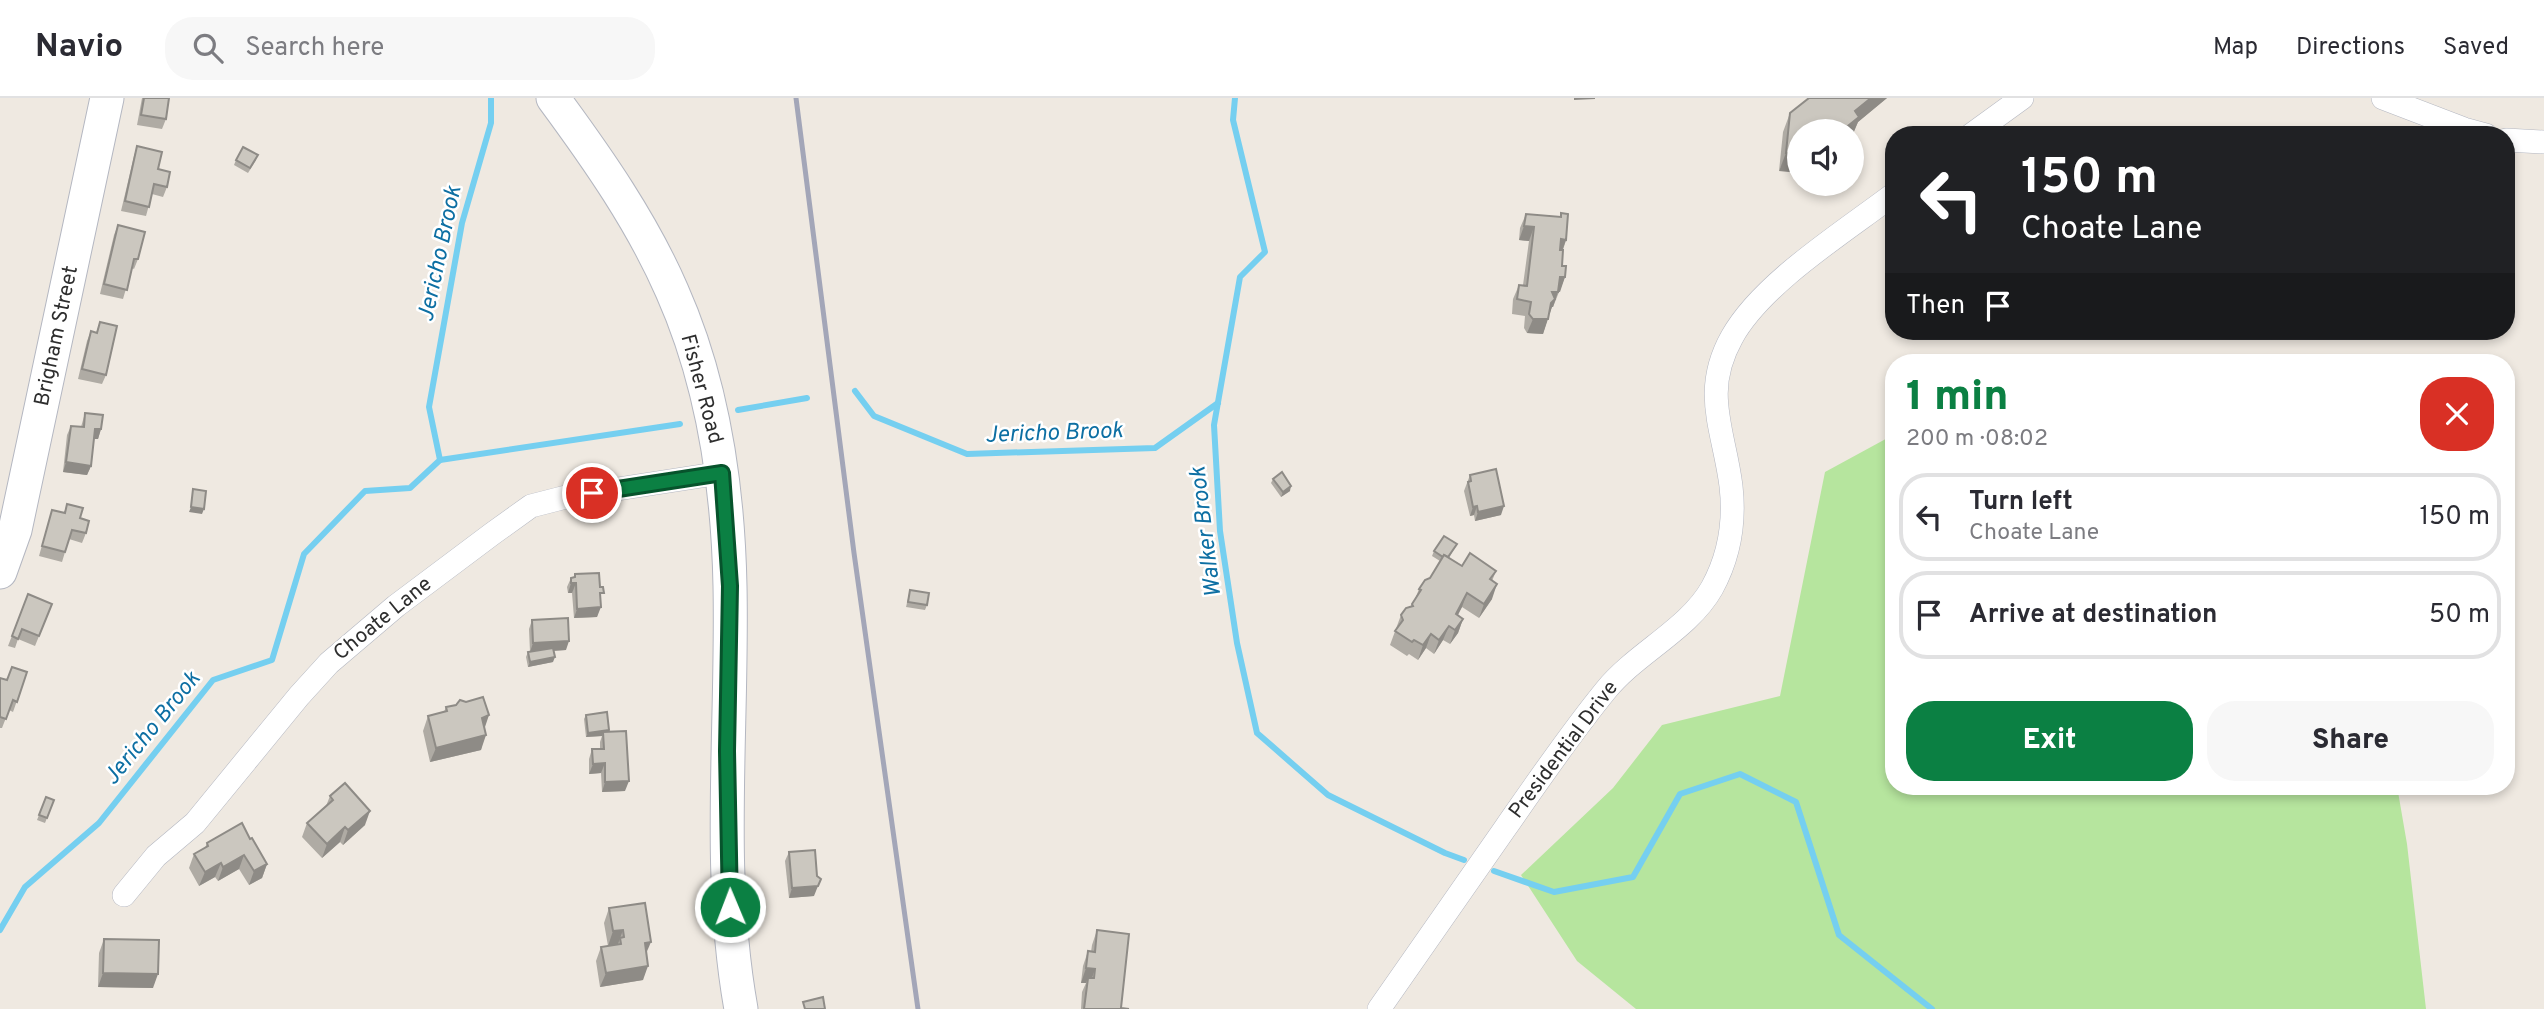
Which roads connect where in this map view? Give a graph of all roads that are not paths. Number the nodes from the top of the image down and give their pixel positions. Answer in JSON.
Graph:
{"nodes":[{"id":1,"x":107,"y":98,"type":"edge"},
{"id":2,"x":553,"y":98,"type":"edge"},
{"id":3,"x":2022,"y":98,"type":"edge"},
{"id":4,"x":2383,"y":98,"type":"edge"},
{"id":5,"x":1994,"y":106,"type":"edge"},
{"id":6,"x":1978,"y":126,"type":"edge"},
{"id":7,"x":2456,"y":126,"type":"edge"},
{"id":8,"x":2515,"y":140,"type":"edge"},
{"id":9,"x":2544,"y":142,"type":"edge"},
{"id":10,"x":1885,"y":201,"type":"edge"},
{"id":11,"x":722,"y":473,"type":"junction"},
{"id":12,"x":0,"y":572,"type":"edge"},
{"id":13,"x":124,"y":895,"type":"dead end"},
{"id":14,"x":741,"y":1009,"type":"edge"},
{"id":15,"x":1379,"y":1009,"type":"edge"}],
"edges":[{"from":1,"to":12,"type":"street","name":"Brigham Street"},
{"from":2,"to":11,"type":"street","name":"Fisher Road"},
{"from":3,"to":5,"type":"street"},
{"from":4,"to":7,"type":"street"},
{"from":5,"to":6,"type":"street"},
{"from":8,"to":9,"type":"street"},
{"from":10,"to":15,"type":"street","name":"Presidential Drive"},
{"from":11,"to":13,"type":"street","name":"Choate Lane"},
{"from":11,"to":14,"type":"street","name":"Fisher Road"}]}
